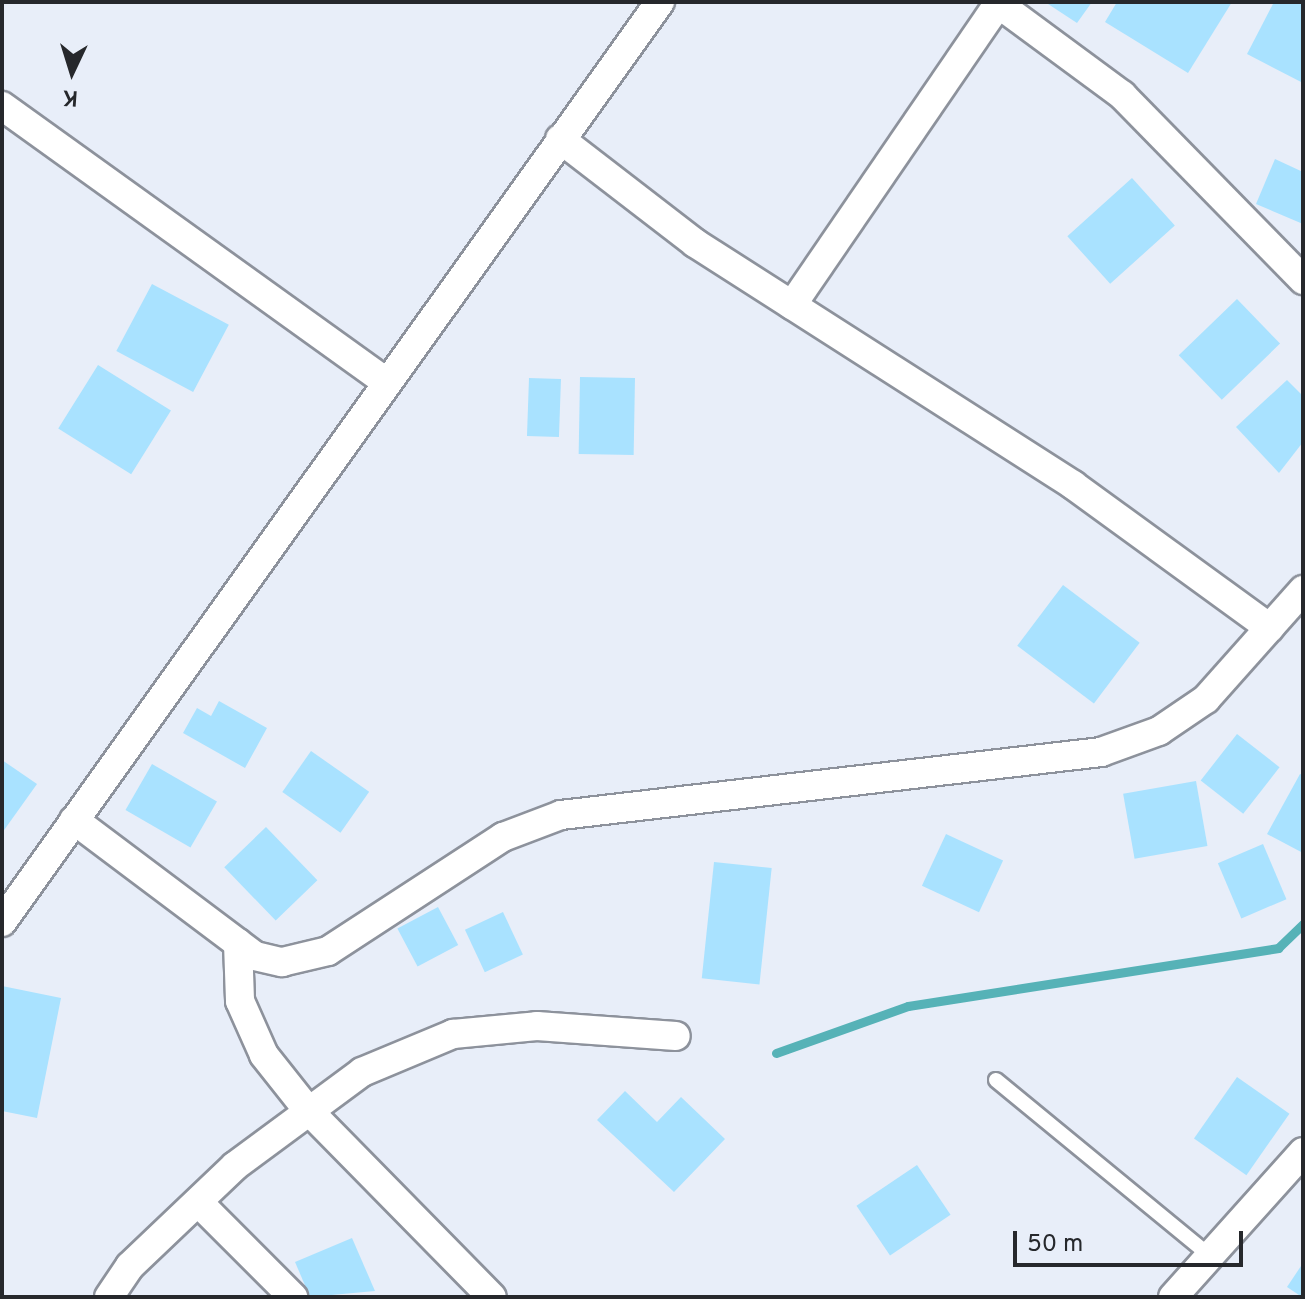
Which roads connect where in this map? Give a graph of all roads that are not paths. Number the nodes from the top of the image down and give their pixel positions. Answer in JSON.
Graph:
{"nodes":[{"id":1,"x":660,"y":2,"type":"edge"},
{"id":2,"x":997,"y":3,"type":"edge"},
{"id":3,"x":2,"y":106,"type":"edge"},
{"id":4,"x":560,"y":139,"type":"junction"},
{"id":5,"x":1303,"y":280,"type":"edge"},
{"id":6,"x":792,"y":305,"type":"junction"},
{"id":7,"x":384,"y":380,"type":"junction"},
{"id":8,"x":1303,"y":590,"type":"edge"},
{"id":9,"x":1270,"y":628,"type":"junction"},
{"id":10,"x":74,"y":820,"type":"junction"},
{"id":11,"x":2,"y":922,"type":"edge"},
{"id":12,"x":238,"y":943,"type":"junction"},
{"id":13,"x":676,"y":1036,"type":"dead end"},
{"id":14,"x":996,"y":1080,"type":"dead end"},
{"id":15,"x":306,"y":1108,"type":"junction"},
{"id":16,"x":1303,"y":1152,"type":"edge"},
{"id":17,"x":200,"y":1204,"type":"junction"},
{"id":18,"x":1210,"y":1256,"type":"junction"},
{"id":19,"x":109,"y":1297,"type":"edge"},
{"id":20,"x":293,"y":1297,"type":"edge"},
{"id":21,"x":492,"y":1297,"type":"edge"},
{"id":22,"x":1173,"y":1297,"type":"edge"}],
"edges":[{"from":1,"to":4,"type":"street"},
{"from":2,"to":5,"type":"street"},
{"from":2,"to":6,"type":"street"},
{"from":3,"to":7,"type":"street"},
{"from":4,"to":6,"type":"street"},
{"from":4,"to":7,"type":"street"},
{"from":6,"to":9,"type":"street"},
{"from":7,"to":10,"type":"street"},
{"from":8,"to":9,"type":"street"},
{"from":9,"to":12,"type":"street"},
{"from":10,"to":11,"type":"street"},
{"from":10,"to":12,"type":"street"},
{"from":12,"to":15,"type":"street"},
{"from":13,"to":15,"type":"street"},
{"from":14,"to":18,"type":"lane"},
{"from":15,"to":17,"type":"street"},
{"from":15,"to":21,"type":"street"},
{"from":16,"to":18,"type":"street"},
{"from":17,"to":19,"type":"street"},
{"from":17,"to":20,"type":"street"},
{"from":18,"to":22,"type":"street"}]}
